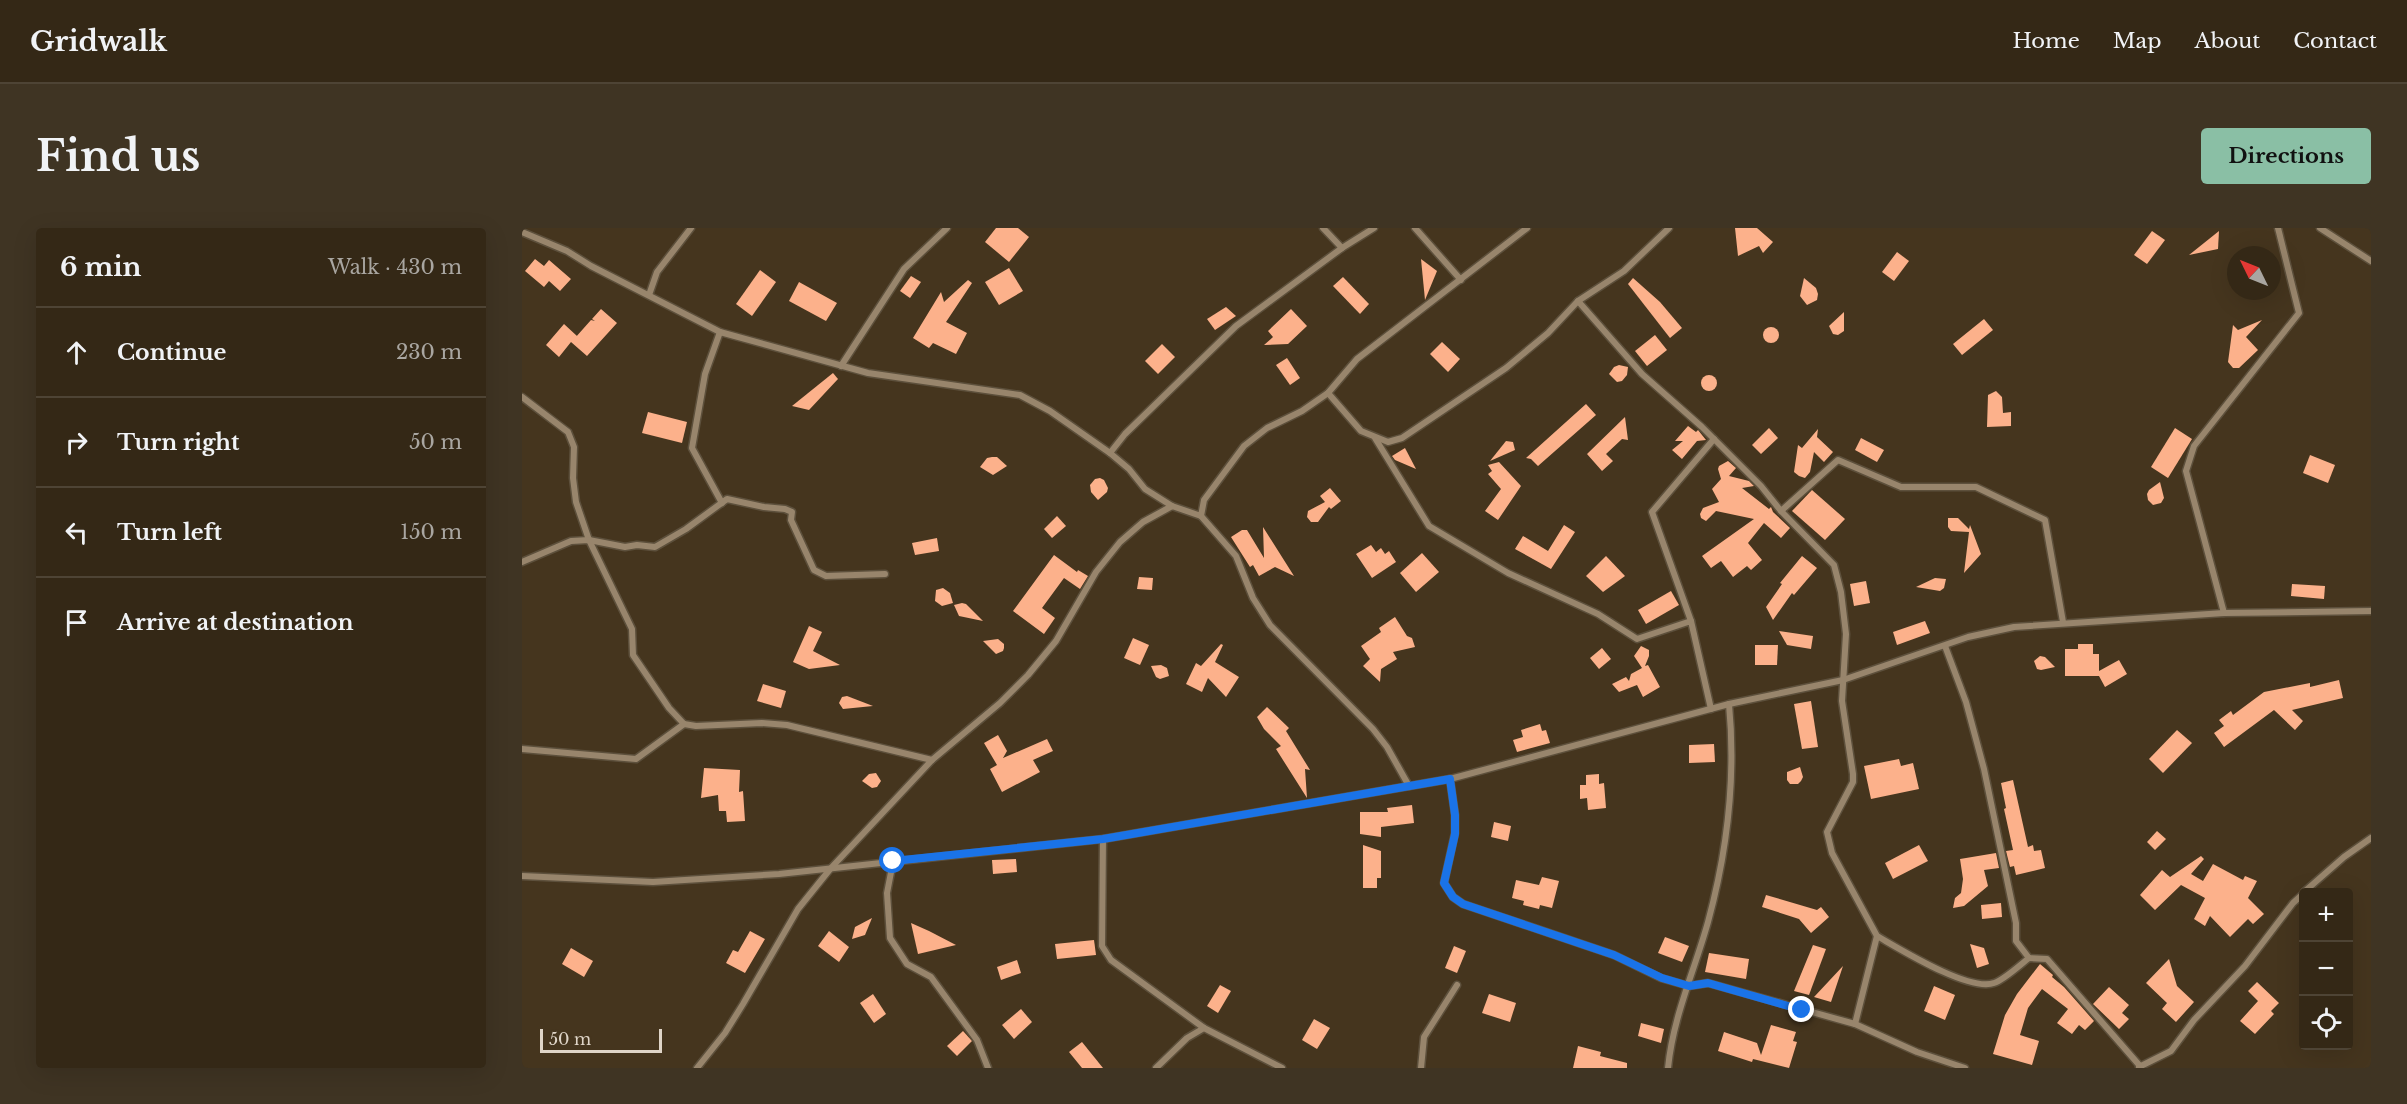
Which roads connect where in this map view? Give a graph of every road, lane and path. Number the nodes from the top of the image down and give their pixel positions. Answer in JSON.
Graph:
{"nodes":[{"id":1,"x":691,"y":228,"type":"edge"},
{"id":2,"x":947,"y":228,"type":"edge"},
{"id":3,"x":1323,"y":228,"type":"edge"},
{"id":4,"x":1374,"y":228,"type":"edge"},
{"id":5,"x":1415,"y":228,"type":"edge"},
{"id":6,"x":1527,"y":228,"type":"edge"},
{"id":7,"x":1669,"y":228,"type":"edge"},
{"id":8,"x":2278,"y":228,"type":"edge"},
{"id":9,"x":2320,"y":228,"type":"edge"},
{"id":10,"x":522,"y":231,"type":"edge"},
{"id":11,"x":1342,"y":248,"type":"junction"},
{"id":12,"x":2371,"y":261,"type":"edge"},
{"id":13,"x":1461,"y":280,"type":"junction"},
{"id":14,"x":649,"y":295,"type":"junction"},
{"id":15,"x":1578,"y":301,"type":"junction"},
{"id":16,"x":720,"y":332,"type":"junction"},
{"id":17,"x":841,"y":366,"type":"junction"},
{"id":18,"x":1328,"y":393,"type":"junction"},
{"id":19,"x":522,"y":397,"type":"edge"},
{"id":20,"x":1375,"y":438,"type":"junction"},
{"id":21,"x":1714,"y":439,"type":"junction"},
{"id":22,"x":1110,"y":453,"type":"junction"},
{"id":23,"x":722,"y":503,"type":"junction"},
{"id":24,"x":1172,"y":506,"type":"junction"},
{"id":25,"x":1781,"y":511,"type":"junction"},
{"id":26,"x":1201,"y":516,"type":"junction"},
{"id":27,"x":589,"y":540,"type":"junction"},
{"id":28,"x":522,"y":562,"type":"edge"},
{"id":29,"x":885,"y":574,"type":"dead end"},
{"id":30,"x":2371,"y":611,"type":"edge"},
{"id":31,"x":2224,"y":613,"type":"junction"},
{"id":32,"x":1690,"y":621,"type":"junction"},
{"id":33,"x":2063,"y":622,"type":"junction"},
{"id":34,"x":1945,"y":646,"type":"junction"},
{"id":35,"x":1843,"y":680,"type":"junction"},
{"id":36,"x":1729,"y":704,"type":"junction"},
{"id":37,"x":1711,"y":709,"type":"junction"},
{"id":38,"x":684,"y":724,"type":"junction"},
{"id":39,"x":522,"y":749,"type":"edge"},
{"id":40,"x":932,"y":760,"type":"junction"},
{"id":41,"x":1450,"y":779,"type":"junction"},
{"id":42,"x":1409,"y":786,"type":"junction"},
{"id":43,"x":2371,"y":838,"type":"edge"},
{"id":44,"x":1103,"y":839,"type":"junction"},
{"id":45,"x":893,"y":861,"type":"junction"},
{"id":46,"x":831,"y":868,"type":"junction"},
{"id":47,"x":522,"y":876,"type":"edge"},
{"id":48,"x":2310,"y":888,"type":"edge"},
{"id":49,"x":2299,"y":898,"type":"edge"},
{"id":50,"x":1877,"y":936,"type":"junction"},
{"id":51,"x":2029,"y":958,"type":"junction"},
{"id":52,"x":1457,"y":984,"type":"dead end"},
{"id":53,"x":1689,"y":986,"type":"junction"},
{"id":54,"x":1855,"y":1024,"type":"junction"},
{"id":55,"x":1204,"y":1028,"type":"junction"},
{"id":56,"x":699,"y":1067,"type":"edge"},
{"id":57,"x":2139,"y":1067,"type":"edge"},
{"id":58,"x":988,"y":1068,"type":"edge"},
{"id":59,"x":1156,"y":1068,"type":"edge"},
{"id":60,"x":1282,"y":1068,"type":"edge"},
{"id":61,"x":1420,"y":1068,"type":"edge"},
{"id":62,"x":1668,"y":1068,"type":"edge"},
{"id":63,"x":1965,"y":1068,"type":"edge"}],
"edges":[{"from":1,"to":14,"type":"street"},
{"from":2,"to":17,"type":"street"},
{"from":3,"to":11,"type":"street"},
{"from":4,"to":11,"type":"street"},
{"from":5,"to":13,"type":"street"},
{"from":6,"to":13,"type":"street"},
{"from":7,"to":15,"type":"street"},
{"from":8,"to":31,"type":"street"},
{"from":9,"to":12,"type":"street"},
{"from":10,"to":14,"type":"street"},
{"from":11,"to":22,"type":"street"},
{"from":13,"to":18,"type":"street"},
{"from":14,"to":16,"type":"street"},
{"from":15,"to":20,"type":"street"},
{"from":15,"to":21,"type":"street"},
{"from":16,"to":17,"type":"street"},
{"from":16,"to":23,"type":"street"},
{"from":17,"to":22,"type":"street"},
{"from":18,"to":20,"type":"street"},
{"from":18,"to":26,"type":"street"},
{"from":19,"to":27,"type":"street"},
{"from":20,"to":32,"type":"street"},
{"from":21,"to":25,"type":"street"},
{"from":21,"to":32,"type":"street"},
{"from":22,"to":24,"type":"street"},
{"from":23,"to":27,"type":"street"},
{"from":23,"to":29,"type":"street"},
{"from":24,"to":26,"type":"street"},
{"from":24,"to":40,"type":"street"},
{"from":25,"to":33,"type":"street"},
{"from":25,"to":35,"type":"street"},
{"from":26,"to":42,"type":"street"},
{"from":27,"to":28,"type":"street"},
{"from":27,"to":38,"type":"street"},
{"from":30,"to":31,"type":"street"},
{"from":31,"to":33,"type":"street"},
{"from":32,"to":37,"type":"street"},
{"from":33,"to":34,"type":"street"},
{"from":34,"to":35,"type":"street"},
{"from":34,"to":51,"type":"street"},
{"from":35,"to":36,"type":"street"},
{"from":35,"to":50,"type":"street"},
{"from":36,"to":37,"type":"street"},
{"from":36,"to":53,"type":"street"},
{"from":37,"to":41,"type":"street"},
{"from":38,"to":39,"type":"street"},
{"from":38,"to":40,"type":"street"},
{"from":40,"to":46,"type":"street"},
{"from":41,"to":42,"type":"street"},
{"from":41,"to":53,"type":"street"},
{"from":42,"to":44,"type":"street"},
{"from":43,"to":48,"type":"street"},
{"from":44,"to":45,"type":"street"},
{"from":44,"to":55,"type":"street"},
{"from":45,"to":46,"type":"street"},
{"from":45,"to":58,"type":"street"},
{"from":46,"to":47,"type":"street"},
{"from":46,"to":56,"type":"street"},
{"from":49,"to":57,"type":"street"},
{"from":50,"to":51,"type":"street"},
{"from":50,"to":54,"type":"street"},
{"from":51,"to":57,"type":"street"},
{"from":52,"to":61,"type":"street"},
{"from":53,"to":54,"type":"street"},
{"from":53,"to":62,"type":"street"},
{"from":54,"to":63,"type":"street"},
{"from":55,"to":59,"type":"street"},
{"from":55,"to":60,"type":"street"}]}
